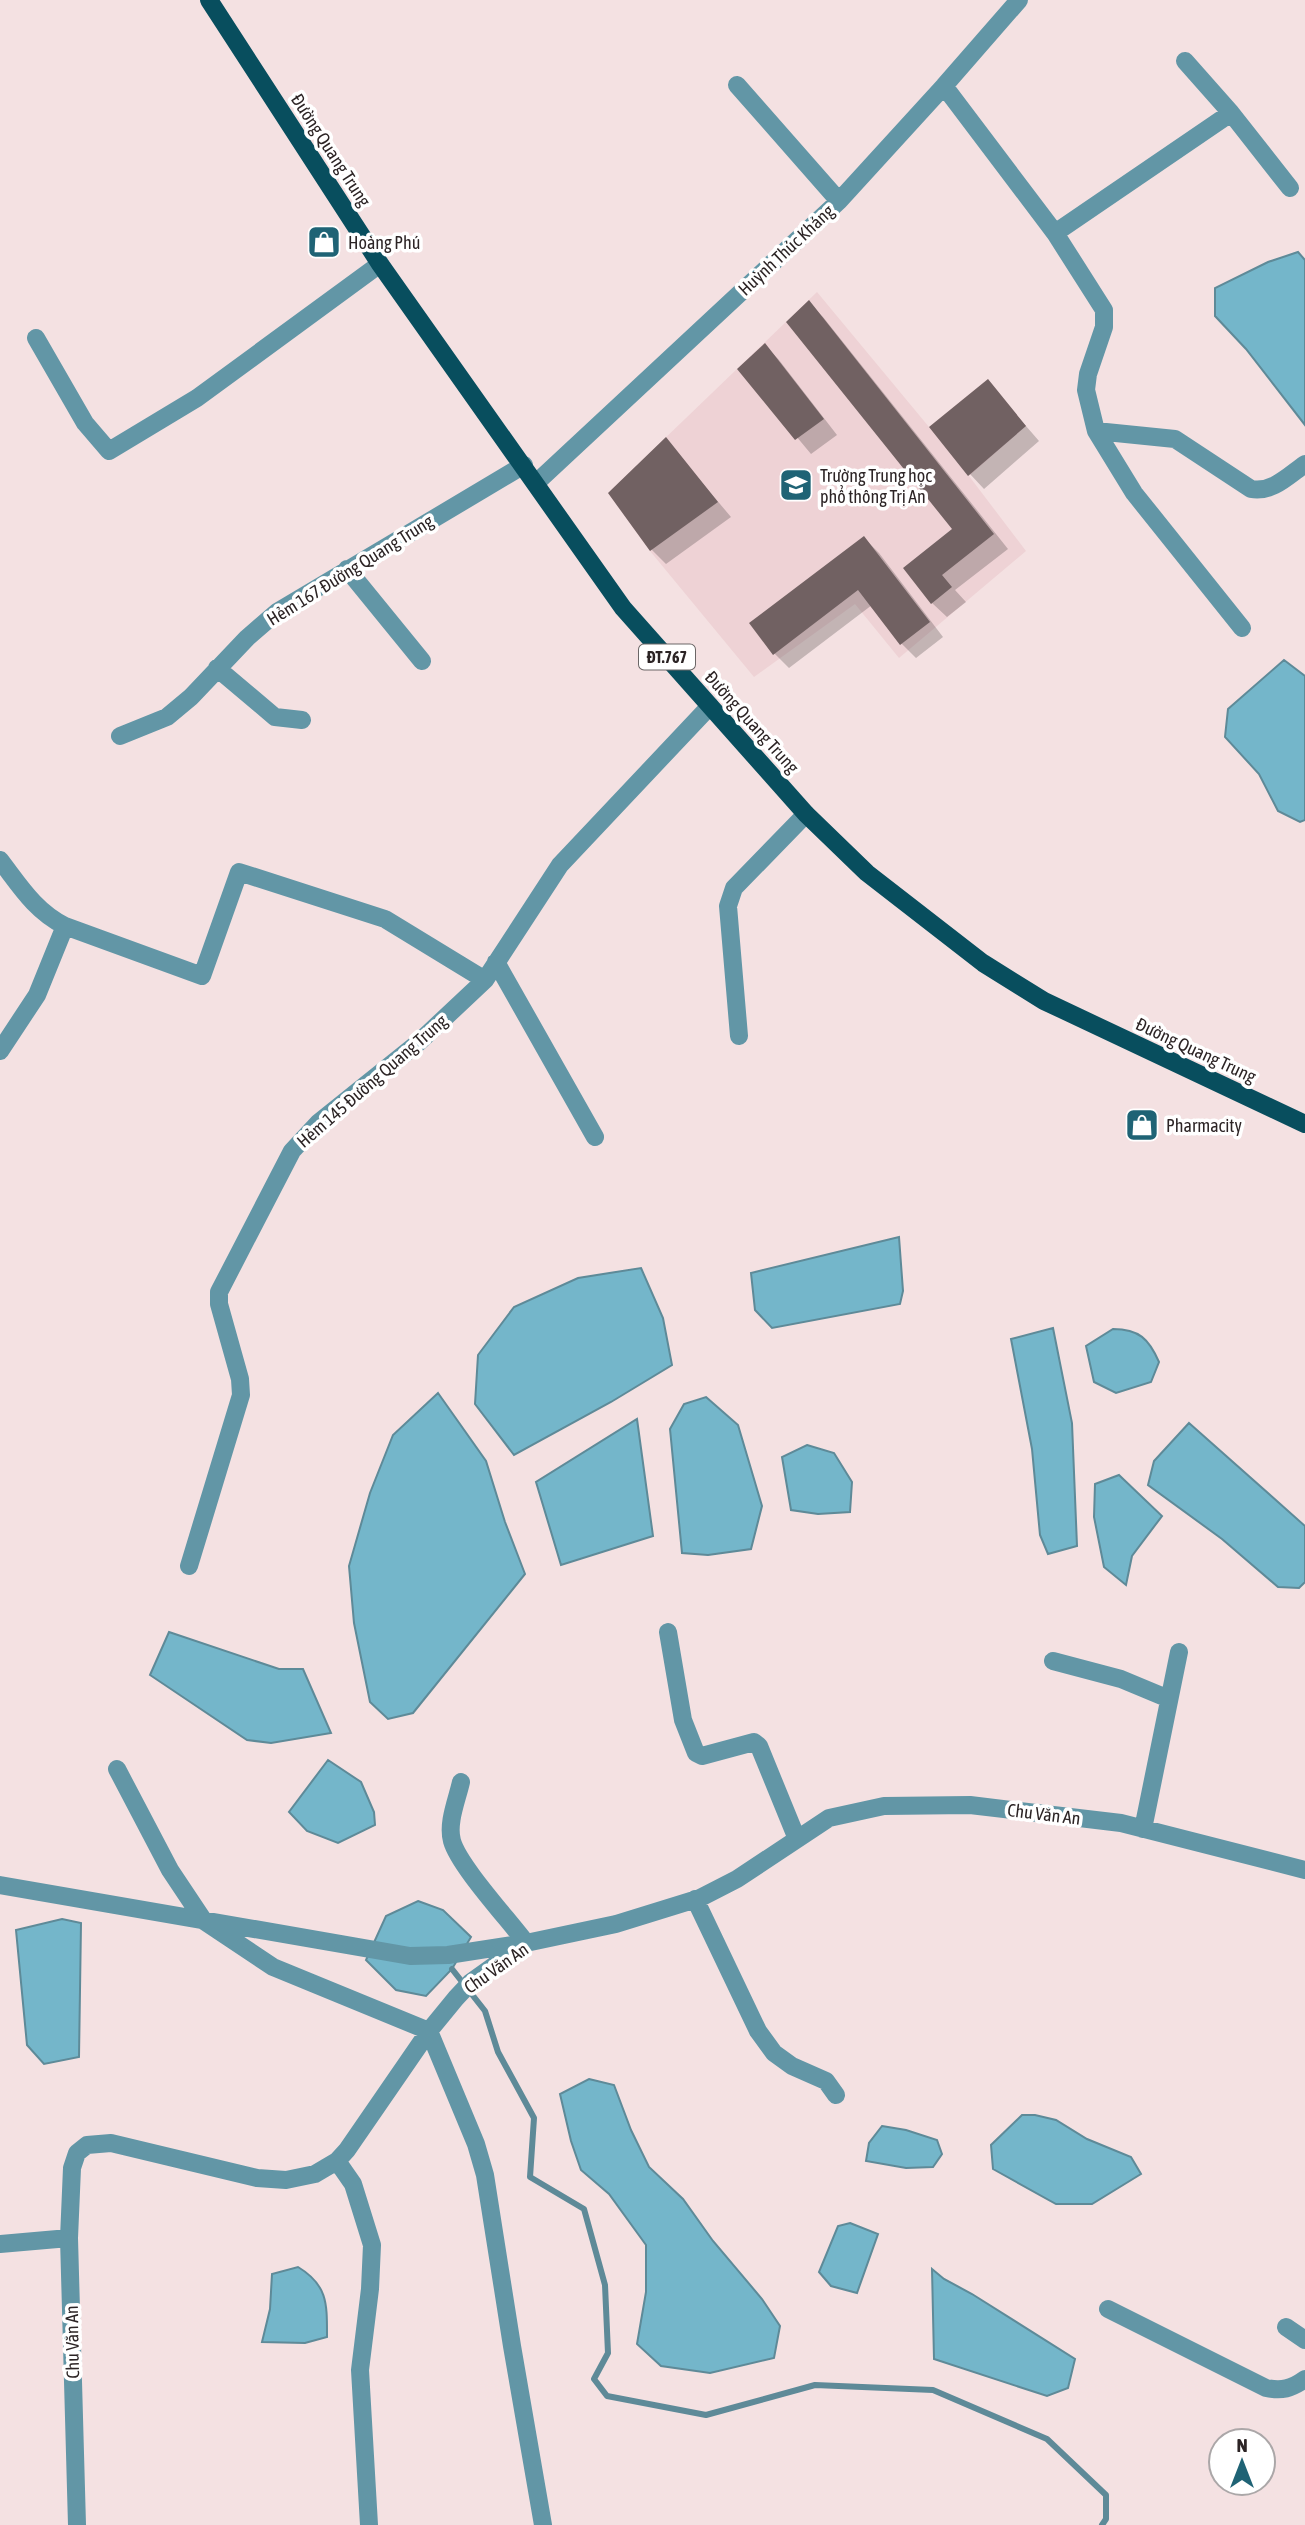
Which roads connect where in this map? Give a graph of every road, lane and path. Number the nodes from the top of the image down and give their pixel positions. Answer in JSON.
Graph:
{"nodes":[{"id":1,"x":209,"y":0,"type":"edge"},
{"id":2,"x":1018,"y":0,"type":"edge"},
{"id":3,"x":1185,"y":61,"type":"dead end"},
{"id":4,"x":737,"y":85,"type":"dead end"},
{"id":5,"x":944,"y":86,"type":"junction"},
{"id":6,"x":1231,"y":113,"type":"junction"},
{"id":7,"x":1290,"y":188,"type":"dead end"},
{"id":8,"x":839,"y":201,"type":"junction"},
{"id":9,"x":1055,"y":233,"type":"junction"},
{"id":10,"x":380,"y":264,"type":"junction"},
{"id":11,"x":36,"y":338,"type":"dead end"},
{"id":12,"x":1096,"y":431,"type":"junction"},
{"id":13,"x":1305,"y":464,"type":"edge"},
{"id":14,"x":524,"y":465,"type":"junction"},
{"id":15,"x":536,"y":484,"type":"junction"},
{"id":16,"x":347,"y":569,"type":"junction"},
{"id":17,"x":1242,"y":628,"type":"dead end"},
{"id":18,"x":422,"y":661,"type":"dead end"},
{"id":19,"x":217,"y":668,"type":"junction"},
{"id":20,"x":710,"y":706,"type":"junction"},
{"id":21,"x":302,"y":720,"type":"dead end"},
{"id":22,"x":120,"y":736,"type":"dead end"},
{"id":23,"x":806,"y":814,"type":"junction"},
{"id":24,"x":0,"y":860,"type":"edge"},
{"id":25,"x":65,"y":926,"type":"junction"},
{"id":26,"x":496,"y":962,"type":"junction"},
{"id":27,"x":485,"y":980,"type":"junction"},
{"id":28,"x":739,"y":1036,"type":"dead end"},
{"id":29,"x":0,"y":1051,"type":"edge"},
{"id":30,"x":1305,"y":1124,"type":"edge"},
{"id":31,"x":595,"y":1137,"type":"dead end"},
{"id":32,"x":188,"y":1566,"type":"dead end"},
{"id":33,"x":668,"y":1632,"type":"dead end"},
{"id":34,"x":1179,"y":1652,"type":"dead end"},
{"id":35,"x":1053,"y":1661,"type":"dead end"},
{"id":36,"x":1170,"y":1699,"type":"junction"},
{"id":37,"x":117,"y":1769,"type":"dead end"},
{"id":38,"x":461,"y":1782,"type":"dead end"},
{"id":39,"x":1143,"y":1829,"type":"junction"},
{"id":40,"x":797,"y":1839,"type":"junction"},
{"id":41,"x":1305,"y":1870,"type":"edge"},
{"id":42,"x":0,"y":1885,"type":"edge"},
{"id":43,"x":695,"y":1899,"type":"junction"},
{"id":44,"x":204,"y":1921,"type":"junction"},
{"id":45,"x":526,"y":1943,"type":"junction"},
{"id":46,"x":429,"y":2031,"type":"junction"},
{"id":47,"x":836,"y":2095,"type":"dead end"},
{"id":48,"x":337,"y":2161,"type":"junction"},
{"id":49,"x":69,"y":2238,"type":"junction"},
{"id":50,"x":0,"y":2244,"type":"edge"},
{"id":51,"x":1108,"y":2309,"type":"dead end"},
{"id":52,"x":1286,"y":2327,"type":"dead end"},
{"id":53,"x":1305,"y":2340,"type":"edge"},
{"id":54,"x":1305,"y":2379,"type":"edge"},
{"id":55,"x":77,"y":2525,"type":"edge"},
{"id":56,"x":369,"y":2525,"type":"edge"},
{"id":57,"x":544,"y":2525,"type":"edge"}],
"edges":[{"from":1,"to":10,"type":"main road","name":"Đường Quang Trung","number":"ĐT.767"},
{"from":2,"to":5,"type":"street","name":"Huỳnh Thúc Kháng"},
{"from":3,"to":6,"type":"street"},
{"from":4,"to":8,"type":"street"},
{"from":5,"to":8,"type":"street","name":"Huỳnh Thúc Kháng"},
{"from":5,"to":9,"type":"street"},
{"from":6,"to":7,"type":"street"},
{"from":6,"to":9,"type":"street"},
{"from":8,"to":15,"type":"street","name":"Huỳnh Thúc Kháng"},
{"from":9,"to":12,"type":"street"},
{"from":10,"to":11,"type":"street"},
{"from":10,"to":14,"type":"main road","name":"Đường Quang Trung","number":"ĐT.767"},
{"from":12,"to":13,"type":"street"},
{"from":12,"to":17,"type":"street"},
{"from":14,"to":15,"type":"main road","name":"Đường Quang Trung","number":"ĐT.767"},
{"from":14,"to":16,"type":"street","name":"Hẻm 167 Đường Quang Trung"},
{"from":15,"to":20,"type":"main road","name":"Đường Quang Trung","number":"ĐT.767"},
{"from":16,"to":18,"type":"street"},
{"from":16,"to":19,"type":"street","name":"Hẻm 167 Đường Quang Trung"},
{"from":19,"to":21,"type":"street"},
{"from":19,"to":22,"type":"street","name":"Hẻm 167 Đường Quang Trung"},
{"from":20,"to":23,"type":"main road","name":"Đường Quang Trung","number":"ĐT.767"},
{"from":20,"to":26,"type":"street","name":"Hẻm 145 Đường Quang Trung"},
{"from":23,"to":28,"type":"street"},
{"from":23,"to":30,"type":"main road","name":"Đường Quang Trung","number":"ĐT.767"},
{"from":24,"to":25,"type":"street"},
{"from":25,"to":27,"type":"street"},
{"from":25,"to":29,"type":"street"},
{"from":26,"to":27,"type":"street","name":"Hẻm 145 Đường Quang Trung"},
{"from":26,"to":31,"type":"street"},
{"from":27,"to":32,"type":"street","name":"Hẻm 145 Đường Quang Trung"},
{"from":33,"to":40,"type":"street"},
{"from":34,"to":36,"type":"street"},
{"from":35,"to":36,"type":"street"},
{"from":36,"to":39,"type":"street"},
{"from":37,"to":44,"type":"street"},
{"from":38,"to":45,"type":"street"},
{"from":39,"to":40,"type":"street","name":"Chu Văn An"},
{"from":39,"to":41,"type":"street","name":"Chu Văn An"},
{"from":40,"to":43,"type":"street","name":"Chu Văn An"},
{"from":42,"to":44,"type":"street"},
{"from":43,"to":45,"type":"street","name":"Chu Văn An"},
{"from":43,"to":47,"type":"street"},
{"from":44,"to":45,"type":"street"},
{"from":44,"to":46,"type":"street"},
{"from":45,"to":46,"type":"street","name":"Chu Văn An"},
{"from":46,"to":48,"type":"street","name":"Chu Văn An"},
{"from":46,"to":57,"type":"street"},
{"from":48,"to":49,"type":"street","name":"Chu Văn An"},
{"from":48,"to":56,"type":"street"},
{"from":49,"to":50,"type":"street"},
{"from":49,"to":55,"type":"street","name":"Chu Văn An"},
{"from":51,"to":54,"type":"street"},
{"from":52,"to":53,"type":"street"}]}
